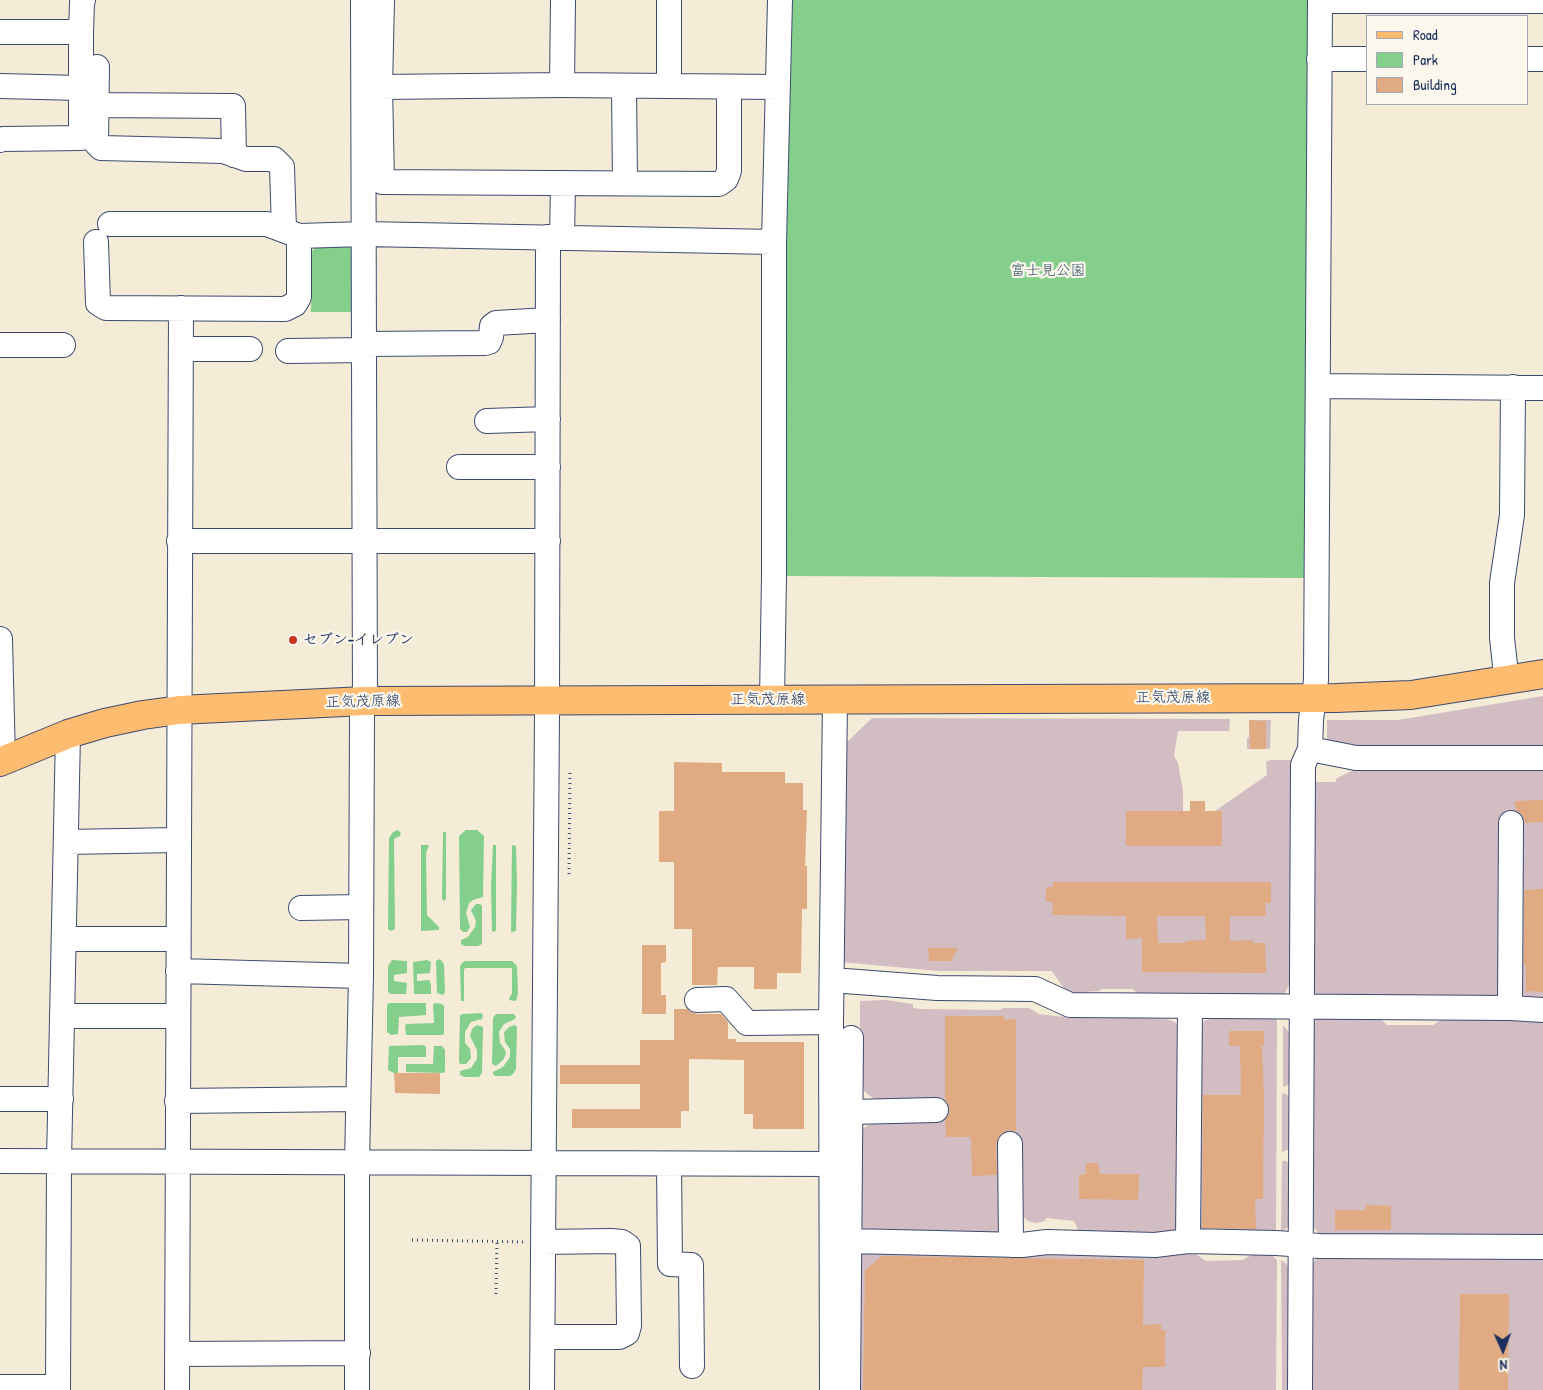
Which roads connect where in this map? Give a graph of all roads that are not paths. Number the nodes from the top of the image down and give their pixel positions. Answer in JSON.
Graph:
{"nodes":[{"id":1,"x":83,"y":0,"type":"edge"},
{"id":2,"x":363,"y":0,"type":"edge"},
{"id":3,"x":382,"y":0,"type":"edge"},
{"id":4,"x":563,"y":0,"type":"edge"},
{"id":5,"x":669,"y":0,"type":"edge"},
{"id":6,"x":780,"y":0,"type":"edge"},
{"id":7,"x":1320,"y":0,"type":"edge"},
{"id":8,"x":1543,"y":1,"type":"edge"},
{"id":9,"x":0,"y":32,"type":"edge"},
{"id":10,"x":81,"y":32,"type":"junction"},
{"id":11,"x":1319,"y":59,"type":"junction"},
{"id":12,"x":1366,"y":59,"type":"edge"},
{"id":13,"x":1528,"y":59,"type":"edge"},
{"id":14,"x":1543,"y":59,"type":"edge"},
{"id":15,"x":97,"y":67,"type":"dead end"},
{"id":16,"x":562,"y":85,"type":"junction"},
{"id":17,"x":0,"y":86,"type":"edge"},
{"id":18,"x":624,"y":86,"type":"junction"},
{"id":19,"x":669,"y":86,"type":"junction"},
{"id":20,"x":380,"y":87,"type":"junction"},
{"id":21,"x":729,"y":87,"type":"junction"},
{"id":22,"x":80,"y":88,"type":"junction"},
{"id":23,"x":778,"y":88,"type":"junction"},
{"id":24,"x":97,"y":105,"type":"junction"},
{"id":25,"x":0,"y":140,"type":"edge"},
{"id":26,"x":234,"y":155,"type":"junction"},
{"id":27,"x":563,"y":183,"type":"junction"},
{"id":28,"x":625,"y":183,"type":"junction"},
{"id":29,"x":110,"y":224,"type":"dead end"},
{"id":30,"x":291,"y":232,"type":"junction"},
{"id":31,"x":364,"y":234,"type":"junction"},
{"id":32,"x":555,"y":237,"type":"junction"},
{"id":33,"x":96,"y":242,"type":"dead end"},
{"id":34,"x":774,"y":242,"type":"junction"},
{"id":35,"x":181,"y":308,"type":"junction"},
{"id":36,"x":548,"y":320,"type":"junction"},
{"id":37,"x":0,"y":345,"type":"edge"},
{"id":38,"x":63,"y":345,"type":"dead end"},
{"id":39,"x":364,"y":347,"type":"junction"},
{"id":40,"x":182,"y":349,"type":"junction"},
{"id":41,"x":250,"y":349,"type":"dead end"},
{"id":42,"x":288,"y":350,"type":"dead end"},
{"id":43,"x":1318,"y":386,"type":"junction"},
{"id":44,"x":1513,"y":387,"type":"junction"},
{"id":45,"x":1543,"y":388,"type":"edge"},
{"id":46,"x":548,"y":419,"type":"junction"},
{"id":47,"x":487,"y":421,"type":"dead end"},
{"id":48,"x":458,"y":467,"type":"dead end"},
{"id":49,"x":548,"y":467,"type":"junction"},
{"id":50,"x":180,"y":541,"type":"junction"},
{"id":51,"x":364,"y":542,"type":"junction"},
{"id":52,"x":548,"y":542,"type":"junction"},
{"id":53,"x":0,"y":639,"type":"edge"},
{"id":54,"x":0,"y":644,"type":"edge"},
{"id":55,"x":1543,"y":674,"type":"edge"},
{"id":56,"x":1504,"y":680,"type":"junction"},
{"id":57,"x":1314,"y":698,"type":"junction"},
{"id":58,"x":772,"y":700,"type":"junction"},
{"id":59,"x":835,"y":700,"type":"junction"},
{"id":60,"x":365,"y":701,"type":"junction"},
{"id":61,"x":548,"y":701,"type":"junction"},
{"id":62,"x":178,"y":710,"type":"junction"},
{"id":63,"x":68,"y":734,"type":"junction"},
{"id":64,"x":1310,"y":748,"type":"junction"},
{"id":65,"x":1543,"y":758,"type":"edge"},
{"id":66,"x":1,"y":761,"type":"edge"},
{"id":67,"x":1511,"y":823,"type":"dead end"},
{"id":68,"x":178,"y":840,"type":"junction"},
{"id":69,"x":66,"y":842,"type":"junction"},
{"id":70,"x":361,"y":907,"type":"junction"},
{"id":71,"x":301,"y":908,"type":"dead end"},
{"id":72,"x":64,"y":939,"type":"junction"},
{"id":73,"x":178,"y":939,"type":"junction"},
{"id":74,"x":178,"y":971,"type":"junction"},
{"id":75,"x":361,"y":976,"type":"junction"},
{"id":76,"x":832,"y":980,"type":"junction"},
{"id":77,"x":697,"y":1000,"type":"dead end"},
{"id":78,"x":1190,"y":1007,"type":"junction"},
{"id":79,"x":1301,"y":1008,"type":"junction"},
{"id":80,"x":1510,"y":1008,"type":"junction"},
{"id":81,"x":1543,"y":1010,"type":"edge"},
{"id":82,"x":62,"y":1016,"type":"junction"},
{"id":83,"x":178,"y":1016,"type":"junction"},
{"id":84,"x":831,"y":1022,"type":"junction"},
{"id":85,"x":851,"y":1038,"type":"dead end"},
{"id":86,"x":0,"y":1098,"type":"edge"},
{"id":87,"x":61,"y":1099,"type":"junction"},
{"id":88,"x":358,"y":1099,"type":"junction"},
{"id":89,"x":178,"y":1101,"type":"junction"},
{"id":90,"x":936,"y":1110,"type":"dead end"},
{"id":91,"x":850,"y":1112,"type":"junction"},
{"id":92,"x":1010,"y":1144,"type":"dead end"},
{"id":93,"x":0,"y":1161,"type":"edge"},
{"id":94,"x":59,"y":1161,"type":"junction"},
{"id":95,"x":177,"y":1162,"type":"junction"},
{"id":96,"x":357,"y":1162,"type":"junction"},
{"id":97,"x":544,"y":1163,"type":"junction"},
{"id":98,"x":669,"y":1164,"type":"junction"},
{"id":99,"x":832,"y":1164,"type":"junction"},
{"id":100,"x":850,"y":1241,"type":"junction"},
{"id":101,"x":1188,"y":1241,"type":"junction"},
{"id":102,"x":543,"y":1242,"type":"junction"},
{"id":103,"x":1011,"y":1245,"type":"junction"},
{"id":104,"x":1300,"y":1245,"type":"junction"},
{"id":105,"x":1543,"y":1247,"type":"edge"},
{"id":106,"x":543,"y":1337,"type":"junction"},
{"id":107,"x":358,"y":1353,"type":"junction"},
{"id":108,"x":177,"y":1354,"type":"junction"},
{"id":109,"x":692,"y":1366,"type":"dead end"},
{"id":110,"x":0,"y":1387,"type":"edge"},
{"id":111,"x":58,"y":1388,"type":"edge"},
{"id":112,"x":177,"y":1390,"type":"edge"},
{"id":113,"x":357,"y":1390,"type":"edge"},
{"id":114,"x":542,"y":1390,"type":"edge"},
{"id":115,"x":832,"y":1390,"type":"edge"},
{"id":116,"x":848,"y":1390,"type":"edge"},
{"id":117,"x":1300,"y":1390,"type":"edge"}],
"edges":[{"from":1,"to":10,"type":"street"},
{"from":2,"to":31,"type":"street"},
{"from":3,"to":20,"type":"street"},
{"from":4,"to":16,"type":"street"},
{"from":5,"to":19,"type":"street"},
{"from":6,"to":23,"type":"street"},
{"from":7,"to":8,"type":"street"},
{"from":7,"to":11,"type":"street"},
{"from":9,"to":10,"type":"street"},
{"from":10,"to":22,"type":"street"},
{"from":11,"to":12,"type":"street"},
{"from":11,"to":43,"type":"street"},
{"from":13,"to":14,"type":"street"},
{"from":15,"to":24,"type":"street"},
{"from":16,"to":18,"type":"street"},
{"from":16,"to":20,"type":"street"},
{"from":17,"to":22,"type":"street"},
{"from":18,"to":19,"type":"street"},
{"from":18,"to":28,"type":"street"},
{"from":19,"to":21,"type":"street"},
{"from":20,"to":27,"type":"street"},
{"from":21,"to":23,"type":"street"},
{"from":21,"to":28,"type":"street"},
{"from":22,"to":25,"type":"street"},
{"from":23,"to":34,"type":"street"},
{"from":24,"to":26,"type":"street"},
{"from":24,"to":26,"type":"street"},
{"from":26,"to":30,"type":"street"},
{"from":27,"to":28,"type":"street"},
{"from":27,"to":32,"type":"street"},
{"from":29,"to":30,"type":"street"},
{"from":30,"to":31,"type":"street"},
{"from":30,"to":35,"type":"street"},
{"from":31,"to":32,"type":"street"},
{"from":31,"to":39,"type":"street"},
{"from":32,"to":34,"type":"street"},
{"from":32,"to":36,"type":"street"},
{"from":33,"to":35,"type":"street"},
{"from":34,"to":58,"type":"street"},
{"from":35,"to":40,"type":"street"},
{"from":36,"to":39,"type":"street"},
{"from":36,"to":46,"type":"street"},
{"from":37,"to":38,"type":"street"},
{"from":39,"to":42,"type":"street"},
{"from":39,"to":51,"type":"street"},
{"from":40,"to":41,"type":"street"},
{"from":40,"to":50,"type":"street"},
{"from":43,"to":44,"type":"street"},
{"from":43,"to":57,"type":"street"},
{"from":44,"to":45,"type":"street"},
{"from":44,"to":56,"type":"street"},
{"from":46,"to":47,"type":"street"},
{"from":46,"to":49,"type":"street"},
{"from":48,"to":49,"type":"street"},
{"from":49,"to":52,"type":"street"},
{"from":50,"to":51,"type":"street"},
{"from":50,"to":62,"type":"street"},
{"from":51,"to":52,"type":"street"},
{"from":51,"to":60,"type":"street"},
{"from":52,"to":61,"type":"street"},
{"from":53,"to":54,"type":"street"},
{"from":54,"to":66,"type":"street"},
{"from":55,"to":56,"type":"main road","name":"正気茂原線"},
{"from":56,"to":57,"type":"main road","name":"正気茂原線"},
{"from":57,"to":59,"type":"main road","name":"正気茂原線"},
{"from":57,"to":64,"type":"street"},
{"from":58,"to":59,"type":"main road","name":"正気茂原線"},
{"from":58,"to":61,"type":"main road","name":"正気茂原線"},
{"from":59,"to":76,"type":"street"},
{"from":60,"to":61,"type":"main road","name":"正気茂原線"},
{"from":60,"to":62,"type":"main road","name":"正気茂原線"},
{"from":60,"to":70,"type":"street"},
{"from":61,"to":97,"type":"street"},
{"from":62,"to":63,"type":"main road","name":"正気茂原線"},
{"from":62,"to":68,"type":"street"},
{"from":63,"to":66,"type":"main road","name":"正気茂原線"},
{"from":63,"to":69,"type":"street"},
{"from":64,"to":65,"type":"street"},
{"from":64,"to":79,"type":"street"},
{"from":67,"to":80,"type":"street"},
{"from":68,"to":69,"type":"street"},
{"from":68,"to":73,"type":"street"},
{"from":69,"to":72,"type":"street"},
{"from":70,"to":71,"type":"street"},
{"from":70,"to":75,"type":"street"},
{"from":72,"to":73,"type":"street"},
{"from":72,"to":82,"type":"street"},
{"from":73,"to":74,"type":"street"},
{"from":74,"to":75,"type":"street"},
{"from":74,"to":83,"type":"street"},
{"from":75,"to":88,"type":"street"},
{"from":76,"to":78,"type":"street"},
{"from":76,"to":84,"type":"street"},
{"from":77,"to":84,"type":"street"},
{"from":78,"to":79,"type":"street"},
{"from":78,"to":101,"type":"street"},
{"from":79,"to":80,"type":"street"},
{"from":79,"to":104,"type":"street"},
{"from":80,"to":81,"type":"street"},
{"from":82,"to":83,"type":"street"},
{"from":82,"to":87,"type":"street"},
{"from":83,"to":89,"type":"street"},
{"from":84,"to":99,"type":"street"},
{"from":85,"to":91,"type":"street"},
{"from":86,"to":87,"type":"street"},
{"from":87,"to":94,"type":"street"},
{"from":88,"to":89,"type":"street"},
{"from":88,"to":96,"type":"street"},
{"from":89,"to":95,"type":"street"},
{"from":90,"to":91,"type":"street"},
{"from":91,"to":100,"type":"street"},
{"from":92,"to":103,"type":"street"},
{"from":93,"to":94,"type":"street"},
{"from":94,"to":95,"type":"street"},
{"from":94,"to":111,"type":"street"},
{"from":95,"to":96,"type":"street"},
{"from":95,"to":108,"type":"street"},
{"from":96,"to":97,"type":"street"},
{"from":96,"to":107,"type":"street"},
{"from":97,"to":98,"type":"street"},
{"from":97,"to":102,"type":"street"},
{"from":98,"to":99,"type":"street"},
{"from":98,"to":109,"type":"street"},
{"from":99,"to":115,"type":"street"},
{"from":100,"to":103,"type":"street"},
{"from":100,"to":116,"type":"street"},
{"from":101,"to":103,"type":"street"},
{"from":101,"to":104,"type":"street"},
{"from":102,"to":106,"type":"street"},
{"from":102,"to":106,"type":"street"},
{"from":104,"to":105,"type":"street"},
{"from":104,"to":117,"type":"street"},
{"from":106,"to":114,"type":"street"},
{"from":107,"to":108,"type":"street"},
{"from":107,"to":113,"type":"street"},
{"from":108,"to":112,"type":"street"},
{"from":110,"to":111,"type":"street"}]}
